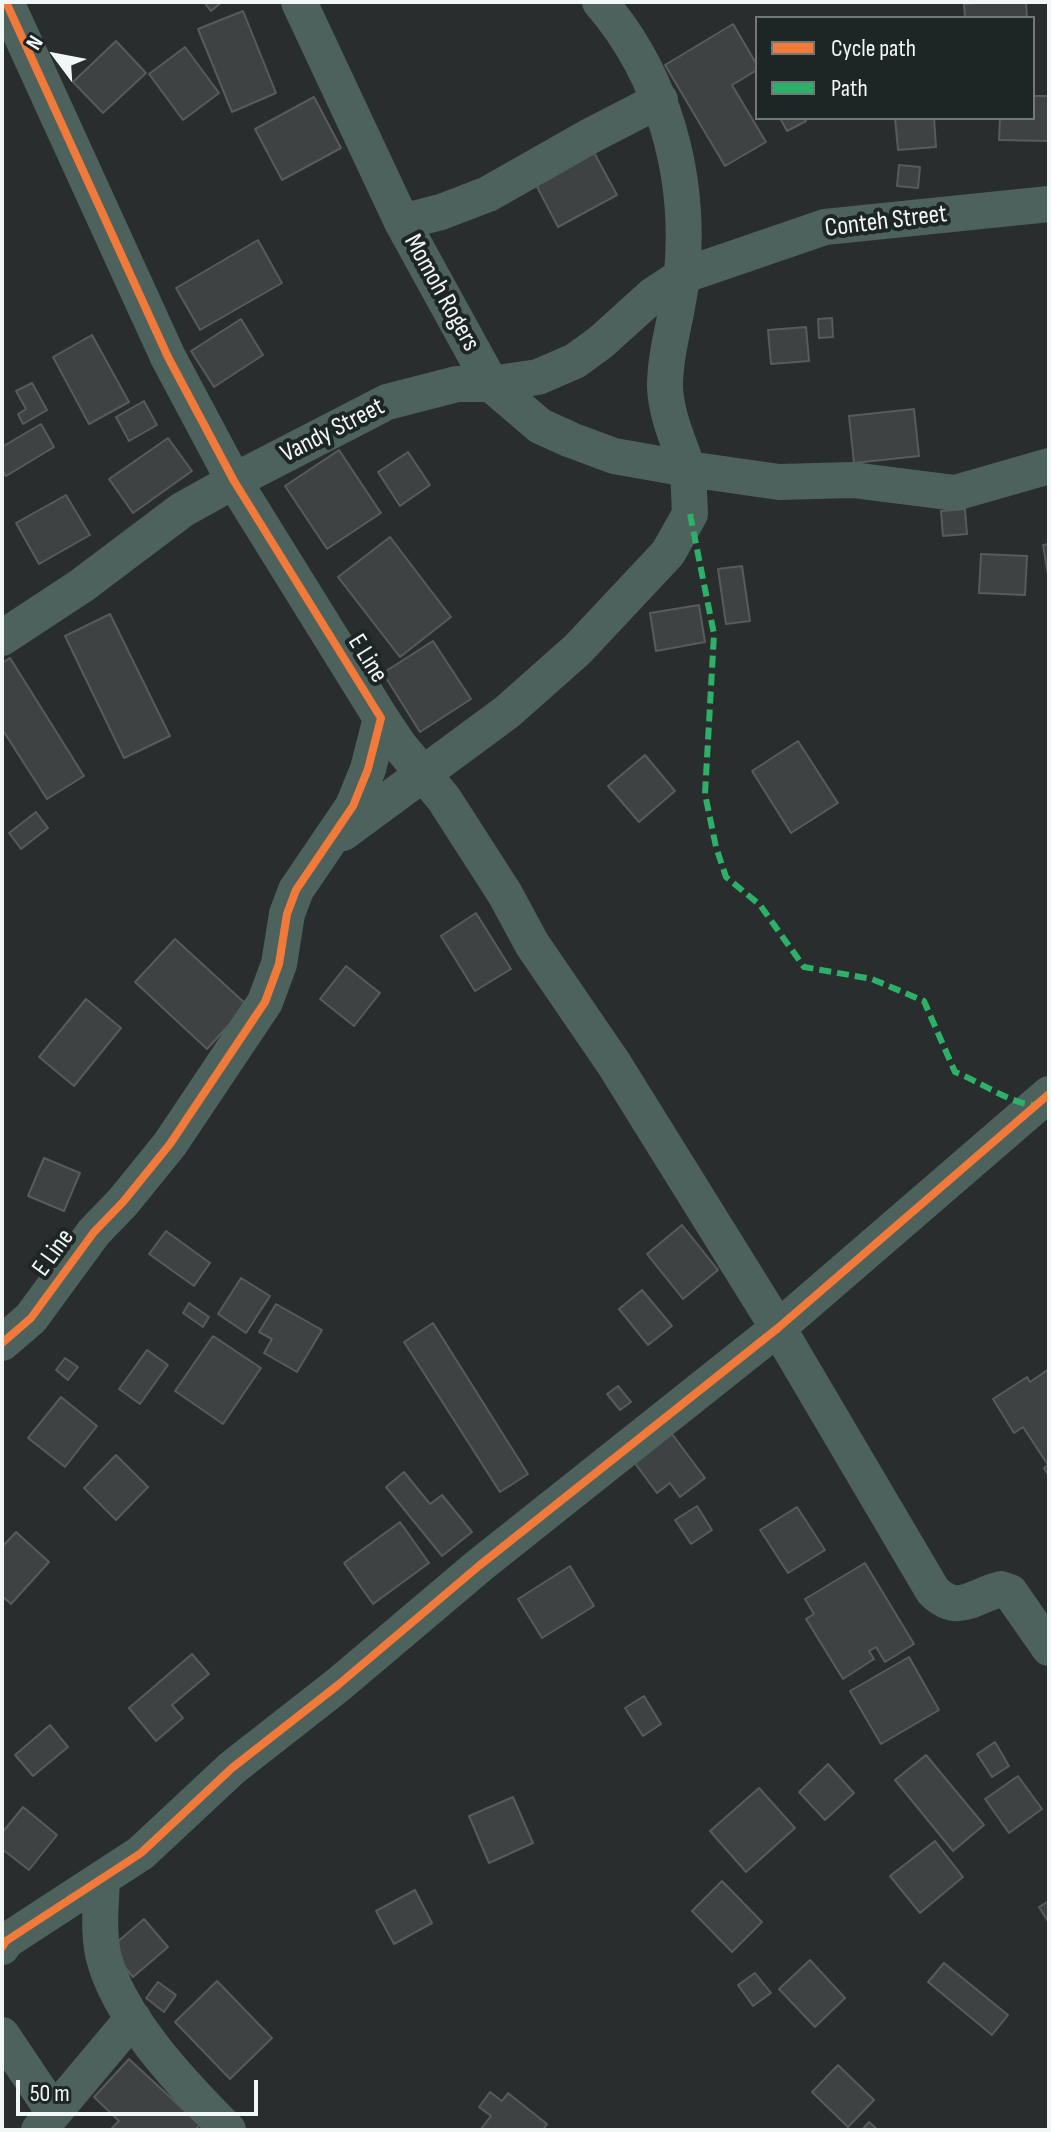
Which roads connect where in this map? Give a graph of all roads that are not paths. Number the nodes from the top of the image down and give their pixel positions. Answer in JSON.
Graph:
{"nodes":[{"id":1,"x":6,"y":2,"type":"edge"},
{"id":2,"x":299,"y":2,"type":"edge"},
{"id":3,"x":600,"y":2,"type":"edge"},
{"id":4,"x":660,"y":100,"type":"junction"},
{"id":5,"x":1049,"y":204,"type":"edge"},
{"id":6,"x":402,"y":222,"type":"junction"},
{"id":7,"x":682,"y":276,"type":"junction"},
{"id":8,"x":491,"y":384,"type":"junction"},
{"id":9,"x":1049,"y":466,"type":"edge"},
{"id":10,"x":688,"y":469,"type":"junction"},
{"id":11,"x":234,"y":481,"type":"junction"},
{"id":12,"x":2,"y":638,"type":"edge"},
{"id":13,"x":381,"y":718,"type":"junction"},
{"id":14,"x":422,"y":773,"type":"junction"},
{"id":15,"x":325,"y":846,"type":"junction"},
{"id":16,"x":1049,"y":1094,"type":"edge"},
{"id":17,"x":778,"y":1328,"type":"junction"},
{"id":18,"x":2,"y":1343,"type":"edge"},
{"id":19,"x":1049,"y":1648,"type":"edge"},
{"id":20,"x":102,"y":1880,"type":"junction"},
{"id":21,"x":2,"y":1947,"type":"edge"},
{"id":22,"x":133,"y":2018,"type":"junction"},
{"id":23,"x":2,"y":2035,"type":"edge"},
{"id":24,"x":46,"y":2121,"type":"edge"},
{"id":25,"x":228,"y":2130,"type":"edge"}],
"edges":[{"from":1,"to":11,"type":"street","name":"E Line"},
{"from":2,"to":6,"type":"street","name":"Momoh Rogers"},
{"from":3,"to":4,"type":"street"},
{"from":4,"to":6,"type":"street"},
{"from":4,"to":7,"type":"street"},
{"from":5,"to":7,"type":"street","name":"Conteh Street"},
{"from":6,"to":8,"type":"street","name":"Momoh Rogers"},
{"from":7,"to":8,"type":"street","name":"Vandy Street"},
{"from":7,"to":10,"type":"street"},
{"from":8,"to":10,"type":"street","name":"Momoh Rogers"},
{"from":8,"to":11,"type":"street","name":"Vandy Street"},
{"from":9,"to":10,"type":"street","name":"Momoh Rogers"},
{"from":10,"to":14,"type":"street"},
{"from":11,"to":12,"type":"street","name":"Vandy Street"},
{"from":11,"to":13,"type":"street","name":"E Line"},
{"from":13,"to":14,"type":"street"},
{"from":13,"to":15,"type":"street","name":"E Line"},
{"from":14,"to":15,"type":"street"},
{"from":14,"to":17,"type":"street"},
{"from":15,"to":18,"type":"street","name":"E Line"},
{"from":16,"to":17,"type":"street"},
{"from":17,"to":19,"type":"street"},
{"from":17,"to":20,"type":"street"},
{"from":20,"to":21,"type":"street"},
{"from":20,"to":22,"type":"street"},
{"from":22,"to":24,"type":"street"},
{"from":22,"to":25,"type":"street"},
{"from":23,"to":24,"type":"street"}]}
